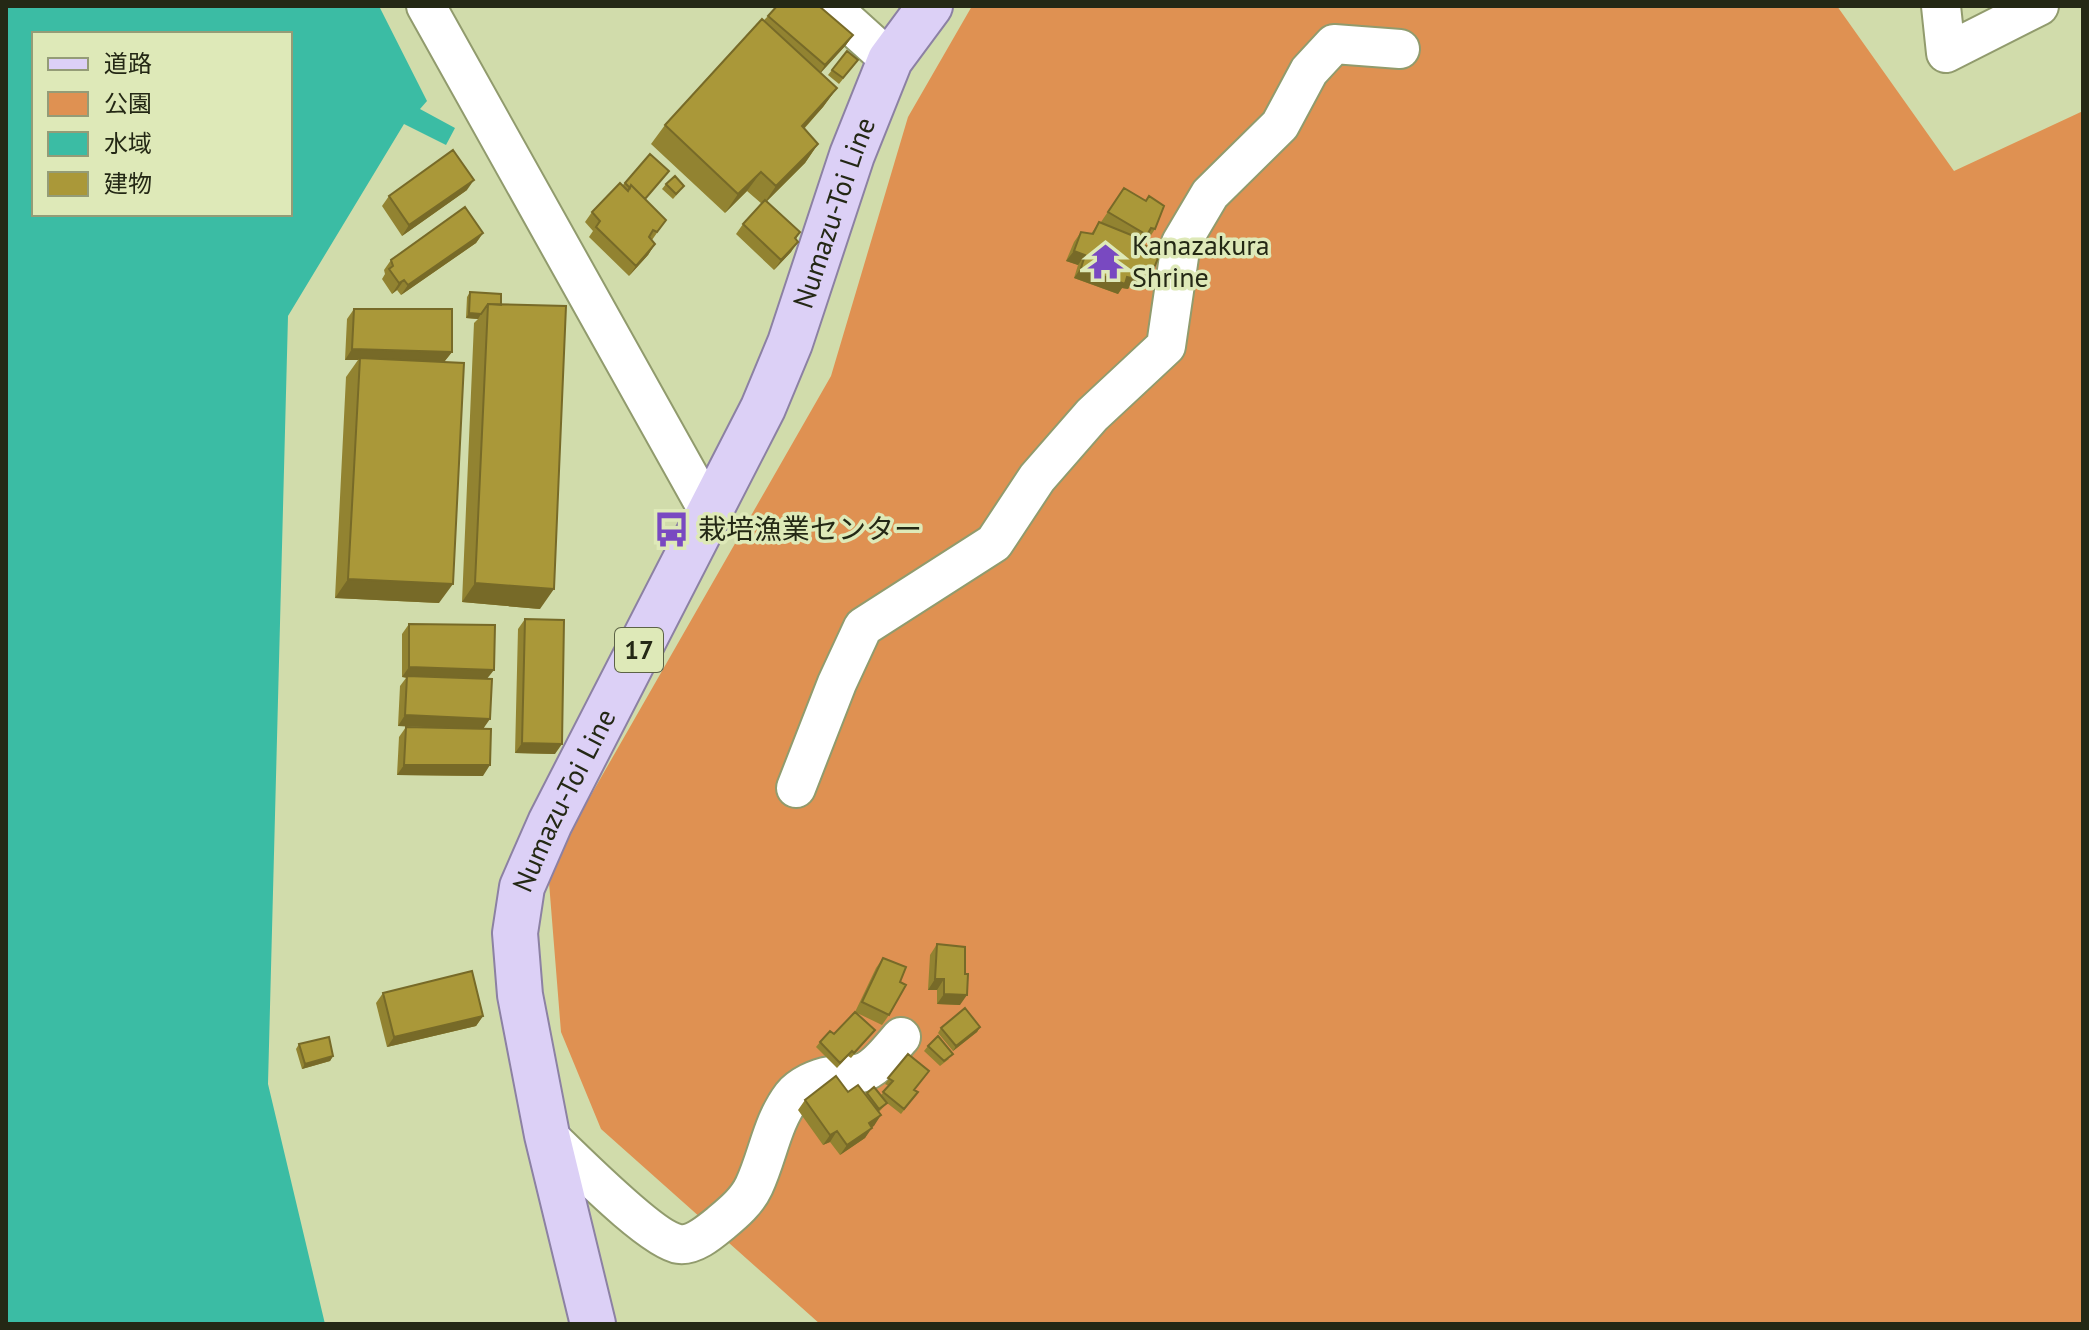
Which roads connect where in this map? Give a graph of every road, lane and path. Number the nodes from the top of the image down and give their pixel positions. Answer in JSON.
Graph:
{"nodes":[{"id":1,"x":426,"y":6,"type":"edge"},
{"id":2,"x":830,"y":6,"type":"edge"},
{"id":3,"x":930,"y":6,"type":"edge"},
{"id":4,"x":1941,"y":6,"type":"edge"},
{"id":5,"x":1996,"y":6,"type":"edge"},
{"id":6,"x":2039,"y":6,"type":"edge"},
{"id":7,"x":1400,"y":49,"type":"dead end"},
{"id":8,"x":1946,"y":53,"type":"junction"},
{"id":9,"x":890,"y":60,"type":"junction"},
{"id":10,"x":710,"y":514,"type":"junction"},
{"id":11,"x":796,"y":788,"type":"dead end"},
{"id":12,"x":901,"y":1037,"type":"dead end"},
{"id":13,"x":547,"y":1135,"type":"junction"},
{"id":14,"x":593,"y":1324,"type":"edge"}],
"edges":[{"from":1,"to":10,"type":"street"},
{"from":2,"to":9,"type":"street"},
{"from":3,"to":9,"type":"main road","name":"Numazu-Toi Line","number":"17"},
{"from":4,"to":8,"type":"street"},
{"from":5,"to":8,"type":"street"},
{"from":6,"to":8,"type":"street"},
{"from":7,"to":11,"type":"street"},
{"from":9,"to":10,"type":"main road","name":"Numazu-Toi Line","number":"17"},
{"from":10,"to":13,"type":"main road","name":"Numazu-Toi Line","number":"17"},
{"from":12,"to":13,"type":"street"},
{"from":13,"to":14,"type":"main road","name":"Numazu-Toi Line","number":"17"}]}
